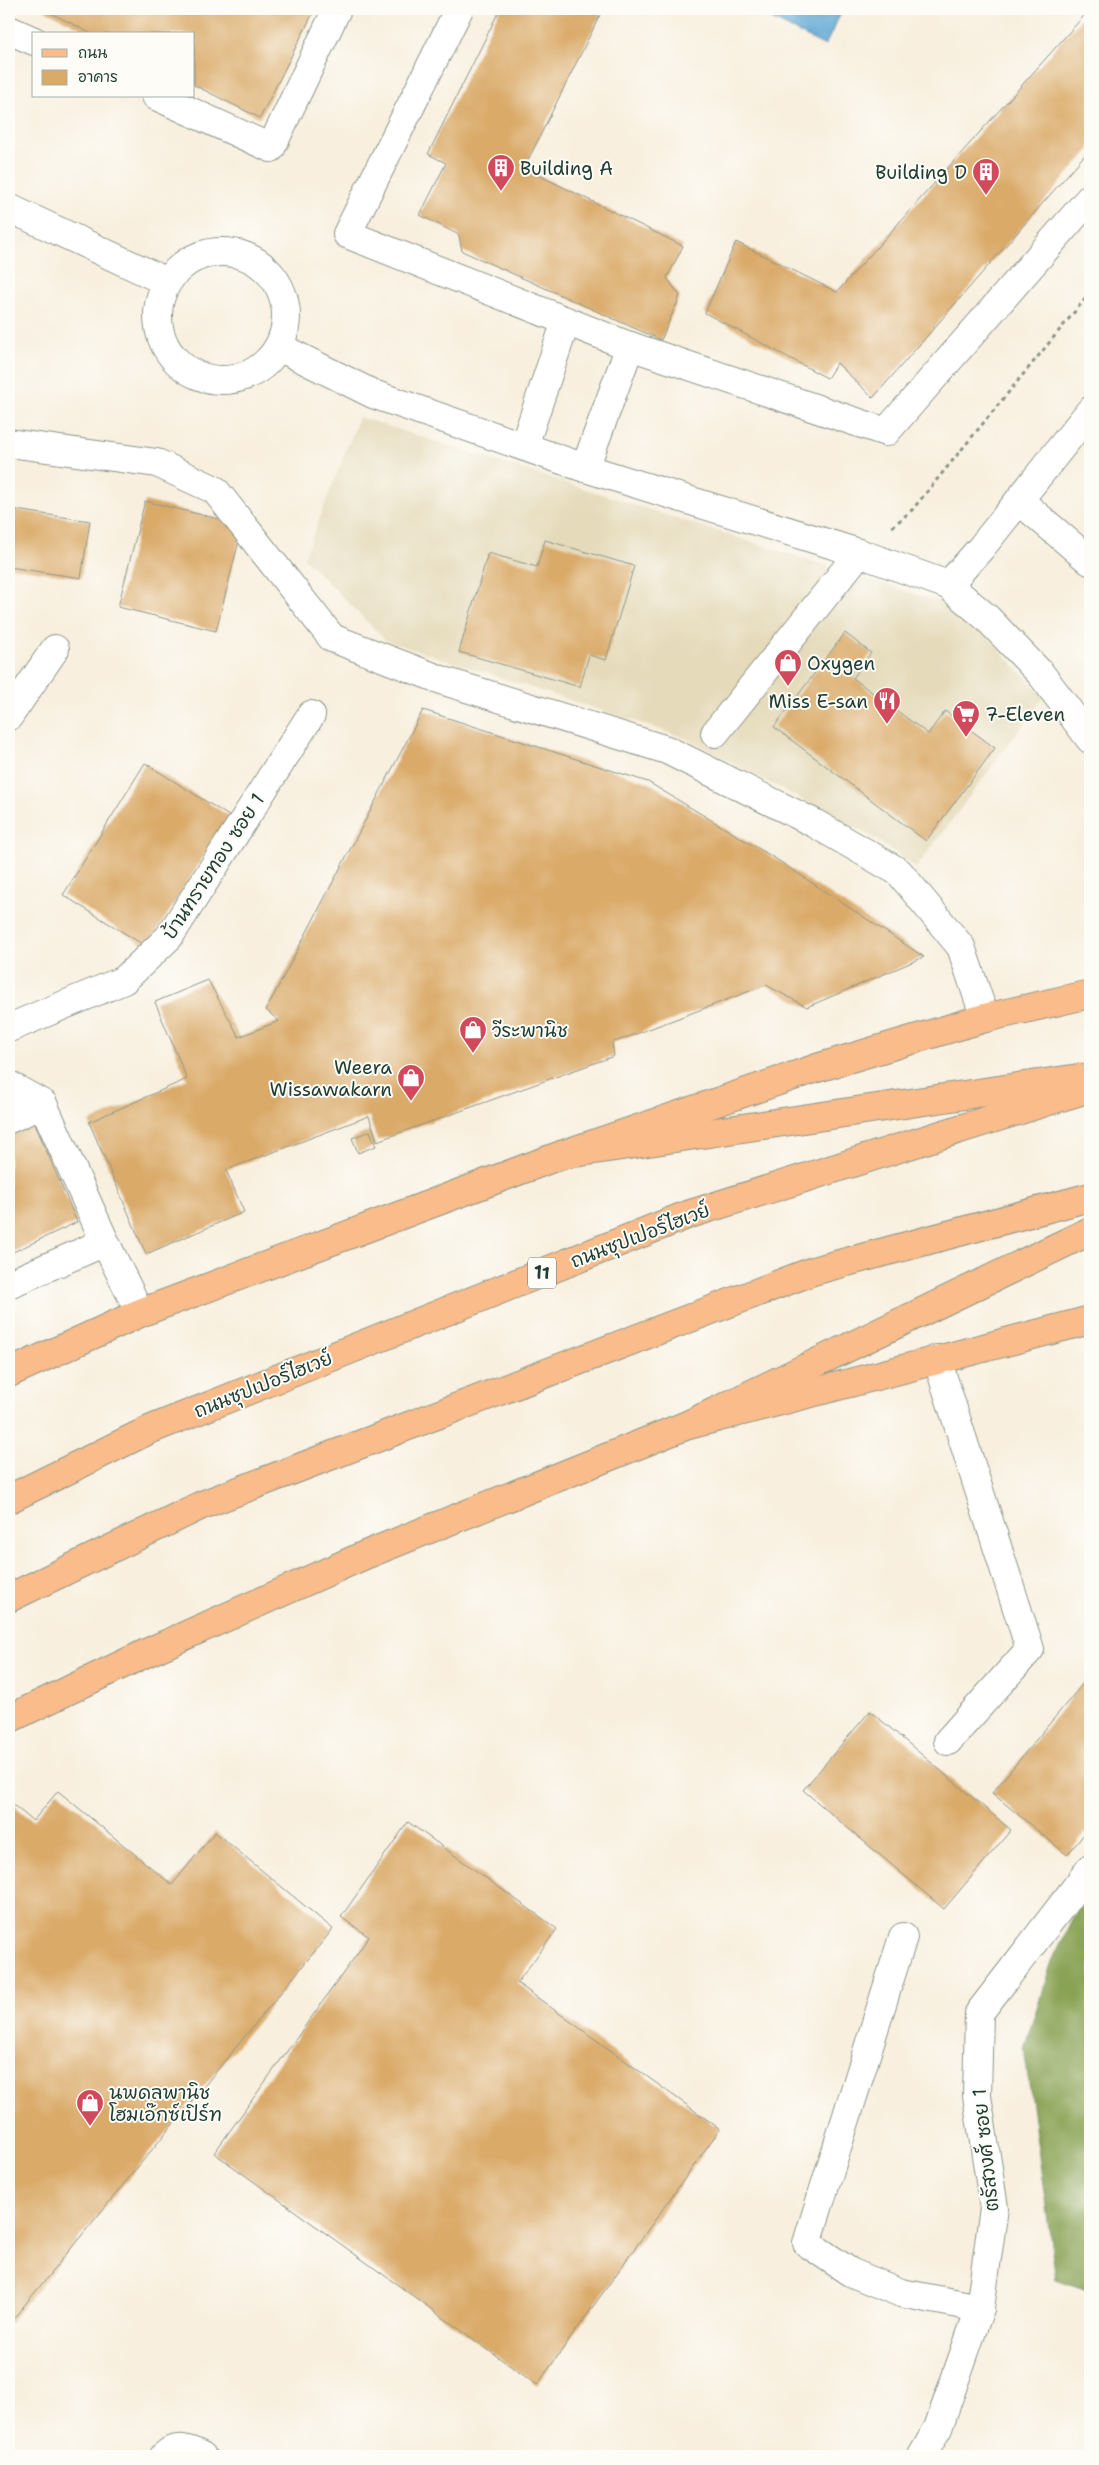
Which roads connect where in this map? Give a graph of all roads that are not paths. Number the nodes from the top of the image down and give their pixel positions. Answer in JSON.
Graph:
{"nodes":[{"id":1,"x":337,"y":9,"type":"edge"},
{"id":2,"x":459,"y":9,"type":"edge"},
{"id":3,"x":9,"y":30,"type":"edge"},
{"id":4,"x":32,"y":40,"type":"edge"},
{"id":5,"x":160,"y":98,"type":"edge"},
{"id":6,"x":1090,"y":198,"type":"edge"},
{"id":7,"x":9,"y":208,"type":"edge"},
{"id":8,"x":167,"y":282,"type":"junction"},
{"id":9,"x":566,"y":321,"type":"junction"},
{"id":10,"x":630,"y":346,"type":"junction"},
{"id":11,"x":279,"y":347,"type":"junction"},
{"id":12,"x":1090,"y":411,"type":"edge"},
{"id":13,"x":9,"y":443,"type":"edge"},
{"id":14,"x":524,"y":446,"type":"junction"},
{"id":15,"x":585,"y":468,"type":"junction"},
{"id":16,"x":1020,"y":501,"type":"junction"},
{"id":17,"x":860,"y":554,"type":"junction"},
{"id":18,"x":1090,"y":561,"type":"edge"},
{"id":19,"x":948,"y":585,"type":"junction"},
{"id":20,"x":55,"y":648,"type":"dead end"},
{"id":21,"x":311,"y":715,"type":"dead end"},
{"id":22,"x":9,"y":716,"type":"edge"},
{"id":23,"x":715,"y":733,"type":"dead end"},
{"id":24,"x":1090,"y":739,"type":"edge"},
{"id":25,"x":1090,"y":994,"type":"edge"},
{"id":26,"x":986,"y":1018,"type":"junction"},
{"id":27,"x":9,"y":1028,"type":"edge"},
{"id":28,"x":1090,"y":1076,"type":"edge"},
{"id":29,"x":9,"y":1085,"type":"edge"},
{"id":30,"x":1090,"y":1088,"type":"edge"},
{"id":31,"x":43,"y":1104,"type":"junction"},
{"id":32,"x":9,"y":1119,"type":"edge"},
{"id":33,"x":561,"y":1156,"type":"junction"},
{"id":34,"x":1090,"y":1197,"type":"edge"},
{"id":35,"x":1090,"y":1231,"type":"edge"},
{"id":36,"x":105,"y":1242,"type":"junction"},
{"id":37,"x":9,"y":1284,"type":"edge"},
{"id":38,"x":140,"y":1313,"type":"junction"},
{"id":39,"x":1090,"y":1320,"type":"edge"},
{"id":40,"x":937,"y":1359,"type":"junction"},
{"id":41,"x":9,"y":1373,"type":"edge"},
{"id":42,"x":685,"y":1426,"type":"junction"},
{"id":43,"x":9,"y":1499,"type":"edge"},
{"id":44,"x":9,"y":1598,"type":"edge"},
{"id":45,"x":9,"y":1719,"type":"edge"},
{"id":46,"x":948,"y":1741,"type":"dead end"},
{"id":47,"x":1090,"y":1869,"type":"edge"},
{"id":48,"x":902,"y":1937,"type":"dead end"},
{"id":49,"x":980,"y":2308,"type":"junction"},
{"id":50,"x":164,"y":2456,"type":"edge"},
{"id":51,"x":202,"y":2456,"type":"edge"},
{"id":52,"x":922,"y":2456,"type":"edge"}],
"edges":[{"from":1,"to":5,"type":"street"},
{"from":2,"to":9,"type":"street"},
{"from":3,"to":4,"type":"street"},
{"from":6,"to":10,"type":"street"},
{"from":7,"to":8,"type":"street"},
{"from":8,"to":11,"type":"street"},
{"from":8,"to":11,"type":"street"},
{"from":9,"to":10,"type":"street"},
{"from":9,"to":14,"type":"street"},
{"from":10,"to":15,"type":"street"},
{"from":11,"to":14,"type":"street"},
{"from":12,"to":16,"type":"street"},
{"from":13,"to":26,"type":"street"},
{"from":14,"to":15,"type":"street"},
{"from":15,"to":17,"type":"street"},
{"from":16,"to":18,"type":"street"},
{"from":16,"to":19,"type":"street"},
{"from":17,"to":19,"type":"street"},
{"from":17,"to":23,"type":"street"},
{"from":19,"to":24,"type":"street"},
{"from":20,"to":22,"type":"street"},
{"from":21,"to":27,"type":"street","name":"บ้านทรายทอง ซอย 1"},
{"from":25,"to":26,"type":"main road"},
{"from":26,"to":33,"type":"main road"},
{"from":28,"to":33,"type":"main road"},
{"from":29,"to":31,"type":"street"},
{"from":30,"to":43,"type":"main road","name":"ถนนซุปเปอร์ไฮเวย์","number":"11"},
{"from":31,"to":32,"type":"street"},
{"from":31,"to":36,"type":"street"},
{"from":33,"to":38,"type":"main road"},
{"from":34,"to":44,"type":"main road"},
{"from":35,"to":42,"type":"main road"},
{"from":36,"to":37,"type":"street"},
{"from":36,"to":38,"type":"street"},
{"from":38,"to":41,"type":"main road"},
{"from":39,"to":40,"type":"main road"},
{"from":40,"to":42,"type":"main road"},
{"from":40,"to":46,"type":"street"},
{"from":42,"to":45,"type":"main road"},
{"from":47,"to":49,"type":"street","name":"ตรัสวงศ์ ซอย 1"},
{"from":48,"to":49,"type":"street"},
{"from":49,"to":52,"type":"street","name":"ตรัสวงศ์ ซอย 1"},
{"from":50,"to":51,"type":"street"}]}
